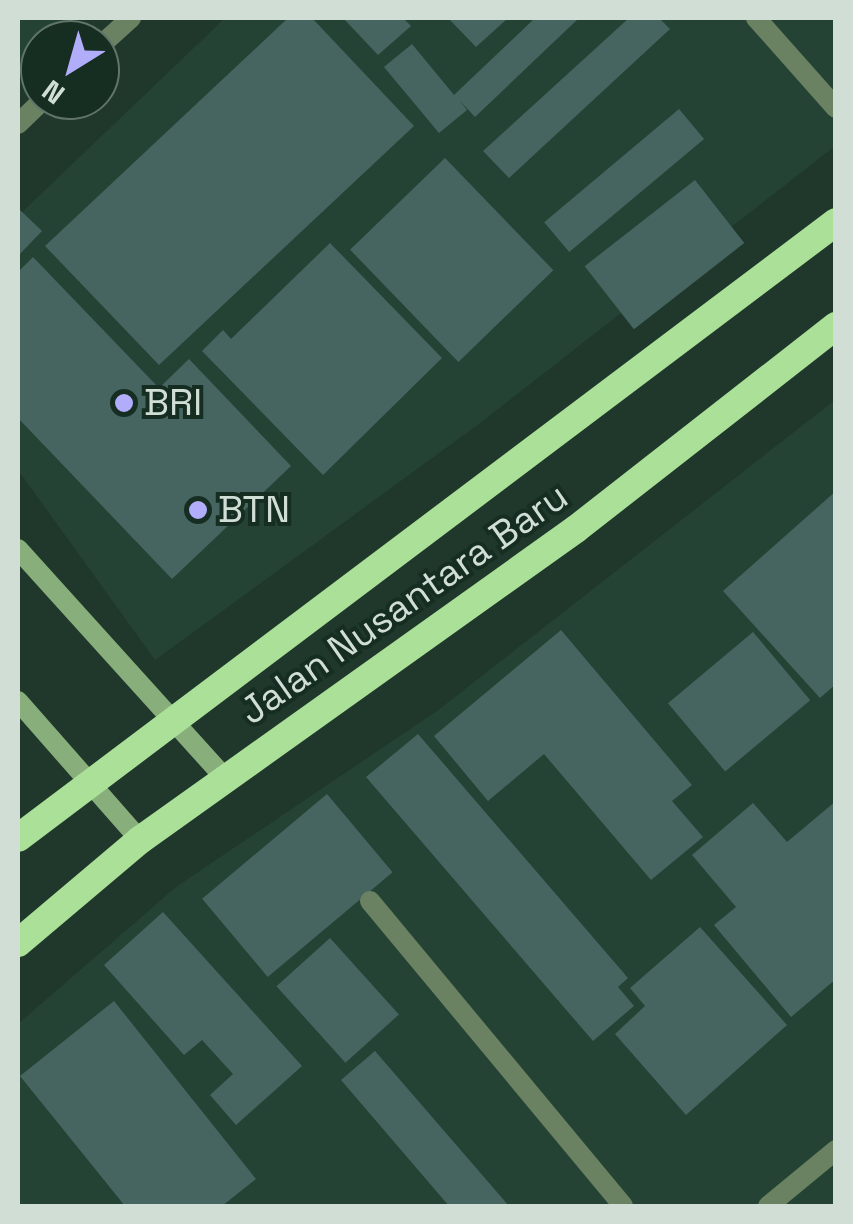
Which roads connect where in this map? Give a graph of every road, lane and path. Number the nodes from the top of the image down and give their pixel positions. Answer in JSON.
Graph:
{"nodes":[{"id":1,"x":756,"y":18,"type":"edge"},
{"id":2,"x":836,"y":108,"type":"edge"},
{"id":3,"x":836,"y":222,"type":"edge"},
{"id":4,"x":836,"y":326,"type":"edge"},
{"id":5,"x":18,"y":548,"type":"edge"},
{"id":6,"x":18,"y":701,"type":"edge"},
{"id":7,"x":170,"y":716,"type":"junction"},
{"id":8,"x":225,"y":778,"type":"junction"},
{"id":9,"x":87,"y":780,"type":"junction"},
{"id":10,"x":18,"y":838,"type":"edge"},
{"id":11,"x":140,"y":840,"type":"junction"},
{"id":12,"x":370,"y":901,"type":"dead end"},
{"id":13,"x":18,"y":943,"type":"edge"},
{"id":14,"x":836,"y":1150,"type":"edge"},
{"id":15,"x":623,"y":1206,"type":"edge"},
{"id":16,"x":768,"y":1206,"type":"edge"}],
"edges":[{"from":1,"to":2,"type":"street"},
{"from":3,"to":7,"type":"highway","name":"Jalan Nusantara Baru"},
{"from":4,"to":8,"type":"highway","name":"Jalan Nusantara Baru"},
{"from":5,"to":7,"type":"main road"},
{"from":6,"to":9,"type":"main road"},
{"from":7,"to":8,"type":"main road"},
{"from":7,"to":9,"type":"highway","name":"Jalan Nusantara Baru"},
{"from":8,"to":11,"type":"highway","name":"Jalan Nusantara Baru"},
{"from":9,"to":10,"type":"highway","name":"Jalan Nusantara Baru"},
{"from":9,"to":11,"type":"main road"},
{"from":11,"to":13,"type":"highway","name":"Jalan Nusantara Baru"},
{"from":12,"to":15,"type":"street"},
{"from":14,"to":16,"type":"street"}]}
